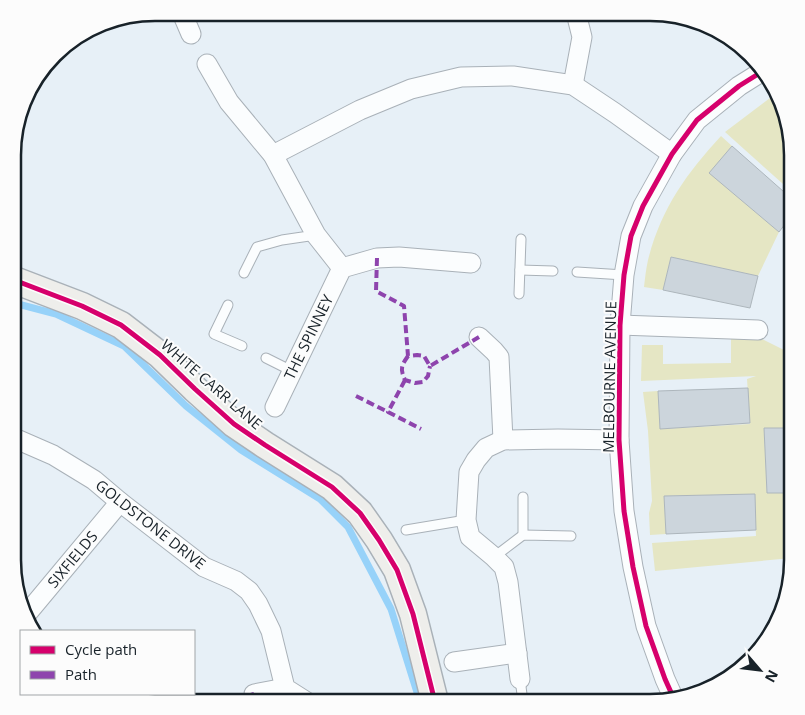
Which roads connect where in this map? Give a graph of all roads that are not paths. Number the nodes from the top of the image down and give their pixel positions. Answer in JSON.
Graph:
{"nodes":[{"id":1,"x":186,"y":21,"type":"edge"},
{"id":2,"x":578,"y":22,"type":"edge"},
{"id":3,"x":191,"y":34,"type":"dead end"},
{"id":4,"x":207,"y":64,"type":"dead end"},
{"id":5,"x":757,"y":75,"type":"edge"},
{"id":6,"x":573,"y":85,"type":"junction"},
{"id":7,"x":672,"y":154,"type":"junction"},
{"id":8,"x":273,"y":155,"type":"junction"},
{"id":9,"x":316,"y":235,"type":"junction"},
{"id":10,"x":521,"y":239,"type":"dead end"},
{"id":11,"x":471,"y":263,"type":"dead end"},
{"id":12,"x":342,"y":268,"type":"junction"},
{"id":13,"x":520,"y":270,"type":"junction"},
{"id":14,"x":553,"y":271,"type":"dead end"},
{"id":15,"x":577,"y":272,"type":"dead end"},
{"id":16,"x":244,"y":273,"type":"dead end"},
{"id":17,"x":624,"y":275,"type":"junction"},
{"id":18,"x":21,"y":283,"type":"edge"},
{"id":19,"x":519,"y":294,"type":"dead end"},
{"id":20,"x":228,"y":305,"type":"dead end"},
{"id":21,"x":620,"y":325,"type":"junction"},
{"id":22,"x":758,"y":330,"type":"dead end"},
{"id":23,"x":479,"y":337,"type":"dead end"},
{"id":24,"x":242,"y":346,"type":"dead end"},
{"id":25,"x":266,"y":358,"type":"dead end"},
{"id":26,"x":292,"y":371,"type":"junction"},
{"id":27,"x":275,"y":407,"type":"dead end"},
{"id":28,"x":503,"y":440,"type":"junction"},
{"id":29,"x":619,"y":440,"type":"junction"},
{"id":30,"x":22,"y":441,"type":"edge"},
{"id":31,"x":523,"y":497,"type":"dead end"},
{"id":32,"x":120,"y":502,"type":"junction"},
{"id":33,"x":466,"y":520,"type":"junction"},
{"id":34,"x":406,"y":530,"type":"dead end"},
{"id":35,"x":523,"y":535,"type":"junction"},
{"id":36,"x":571,"y":536,"type":"dead end"},
{"id":37,"x":494,"y":557,"type":"junction"},
{"id":38,"x":30,"y":609,"type":"edge"},
{"id":39,"x":517,"y":653,"type":"junction"},
{"id":40,"x":454,"y":662,"type":"dead end"},
{"id":41,"x":520,"y":679,"type":"joint"},
{"id":42,"x":285,"y":688,"type":"junction"},
{"id":43,"x":671,"y":692,"type":"edge"},
{"id":44,"x":433,"y":693,"type":"edge"},
{"id":45,"x":522,"y":693,"type":"edge"},
{"id":46,"x":255,"y":694,"type":"edge"},
{"id":47,"x":294,"y":694,"type":"edge"}],
"edges":[{"from":1,"to":3,"type":"street"},
{"from":2,"to":6,"type":"street"},
{"from":4,"to":8,"type":"street"},
{"from":5,"to":7,"type":"street","name":"MELBOURNE AVENUE"},
{"from":6,"to":7,"type":"street"},
{"from":6,"to":8,"type":"street"},
{"from":7,"to":17,"type":"street","name":"MELBOURNE AVENUE"},
{"from":8,"to":9,"type":"street"},
{"from":9,"to":12,"type":"street"},
{"from":9,"to":16,"type":"lane"},
{"from":10,"to":13,"type":"lane"},
{"from":11,"to":12,"type":"street"},
{"from":12,"to":26,"type":"street","name":"THE SPINNEY"},
{"from":13,"to":14,"type":"lane"},
{"from":13,"to":19,"type":"lane"},
{"from":15,"to":17,"type":"lane"},
{"from":17,"to":21,"type":"street","name":"MELBOURNE AVENUE"},
{"from":18,"to":44,"type":"street","name":"WHITE CARR LANE"},
{"from":20,"to":24,"type":"lane"},
{"from":21,"to":22,"type":"street","name":"MELBOURNE AVENUE"},
{"from":21,"to":29,"type":"street","name":"MELBOURNE AVENUE"},
{"from":23,"to":28,"type":"street"},
{"from":25,"to":26,"type":"lane"},
{"from":26,"to":27,"type":"street","name":"THE SPINNEY"},
{"from":28,"to":29,"type":"street"},
{"from":28,"to":33,"type":"street"},
{"from":29,"to":43,"type":"street","name":"MELBOURNE AVENUE"},
{"from":30,"to":32,"type":"street","name":"GOLDSTONE DRIVE"},
{"from":31,"to":35,"type":"lane"},
{"from":32,"to":38,"type":"street","name":"SIXFIELDS"},
{"from":32,"to":42,"type":"street","name":"GOLDSTONE DRIVE"},
{"from":33,"to":34,"type":"lane"},
{"from":33,"to":37,"type":"street"},
{"from":35,"to":36,"type":"lane"},
{"from":35,"to":37,"type":"lane"},
{"from":37,"to":39,"type":"street"},
{"from":39,"to":40,"type":"street"},
{"from":39,"to":41,"type":"street"},
{"from":41,"to":45,"type":"lane"},
{"from":42,"to":46,"type":"street"},
{"from":42,"to":47,"type":"street"}]}
